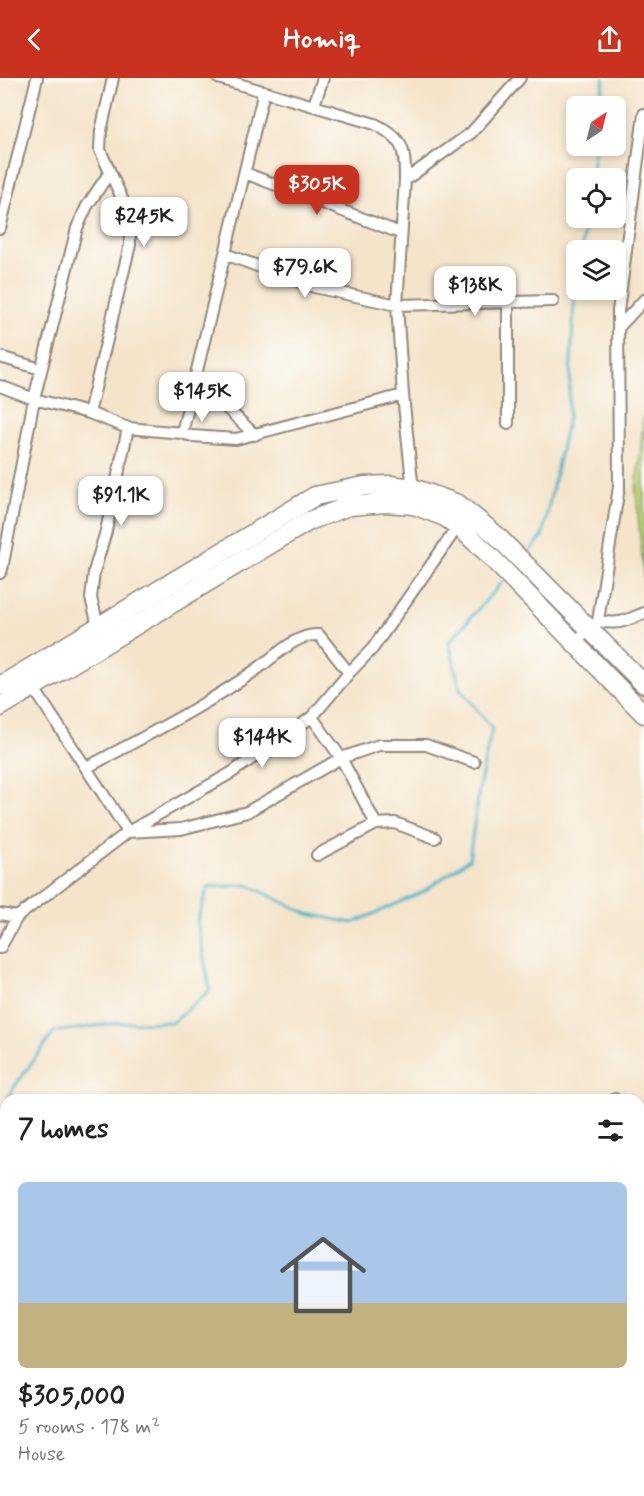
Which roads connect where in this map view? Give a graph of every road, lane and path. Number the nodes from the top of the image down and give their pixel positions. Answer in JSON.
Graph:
{"nodes":[{"id":1,"x":37,"y":78,"type":"edge"},
{"id":2,"x":113,"y":78,"type":"edge"},
{"id":3,"x":218,"y":78,"type":"edge"},
{"id":4,"x":323,"y":78,"type":"edge"},
{"id":5,"x":518,"y":78,"type":"edge"},
{"id":6,"x":264,"y":91,"type":"junction"},
{"id":7,"x":314,"y":105,"type":"junction"},
{"id":8,"x":644,"y":114,"type":"edge"},
{"id":9,"x":110,"y":172,"type":"junction"},
{"id":10,"x":245,"y":173,"type":"junction"},
{"id":11,"x":405,"y":180,"type":"junction"},
{"id":12,"x":0,"y":228,"type":"edge"},
{"id":13,"x":400,"y":233,"type":"junction"},
{"id":14,"x":225,"y":254,"type":"junction"},
{"id":15,"x":644,"y":300,"type":"edge"},
{"id":16,"x":554,"y":301,"type":"dead end"},
{"id":17,"x":508,"y":302,"type":"junction"},
{"id":18,"x":396,"y":305,"type":"junction"},
{"id":19,"x":618,"y":328,"type":"junction"},
{"id":20,"x":0,"y":357,"type":"edge"},
{"id":21,"x":41,"y":369,"type":"junction"},
{"id":22,"x":195,"y":378,"type":"junction"},
{"id":23,"x":0,"y":386,"type":"edge"},
{"id":24,"x":403,"y":395,"type":"junction"},
{"id":25,"x":34,"y":399,"type":"junction"},
{"id":26,"x":89,"y":413,"type":"junction"},
{"id":27,"x":508,"y":423,"type":"dead end"},
{"id":28,"x":128,"y":428,"type":"junction"},
{"id":29,"x":182,"y":433,"type":"junction"},
{"id":30,"x":255,"y":435,"type":"junction"},
{"id":31,"x":413,"y":497,"type":"junction"},
{"id":32,"x":463,"y":519,"type":"junction"},
{"id":33,"x":0,"y":573,"type":"edge"},
{"id":34,"x":644,"y":613,"type":"edge"},
{"id":35,"x":594,"y":625,"type":"junction"},
{"id":36,"x":102,"y":635,"type":"junction"},
{"id":37,"x":576,"y":642,"type":"junction"},
{"id":38,"x":349,"y":672,"type":"junction"},
{"id":39,"x":644,"y":684,"type":"edge"},
{"id":40,"x":0,"y":686,"type":"edge"},
{"id":41,"x":33,"y":687,"type":"junction"},
{"id":42,"x":0,"y":707,"type":"edge"},
{"id":43,"x":644,"y":714,"type":"edge"},
{"id":44,"x":312,"y":717,"type":"junction"},
{"id":45,"x":341,"y":758,"type":"junction"},
{"id":46,"x":474,"y":762,"type":"dead end"},
{"id":47,"x":86,"y":768,"type":"junction"},
{"id":48,"x":375,"y":824,"type":"junction"},
{"id":49,"x":128,"y":832,"type":"junction"},
{"id":50,"x":435,"y":838,"type":"dead end"},
{"id":51,"x":317,"y":855,"type":"dead end"},
{"id":52,"x":0,"y":914,"type":"edge"},
{"id":53,"x":17,"y":917,"type":"junction"},
{"id":54,"x":0,"y":948,"type":"edge"}],
"edges":[{"from":1,"to":12,"type":"street"},
{"from":2,"to":9,"type":"street"},
{"from":3,"to":6,"type":"street"},
{"from":4,"to":7,"type":"street"},
{"from":5,"to":11,"type":"street"},
{"from":6,"to":7,"type":"street"},
{"from":6,"to":10,"type":"street"},
{"from":7,"to":11,"type":"street"},
{"from":8,"to":19,"type":"street"},
{"from":9,"to":21,"type":"street"},
{"from":9,"to":26,"type":"street"},
{"from":10,"to":13,"type":"street"},
{"from":10,"to":14,"type":"street"},
{"from":11,"to":13,"type":"street"},
{"from":13,"to":18,"type":"street"},
{"from":14,"to":18,"type":"street"},
{"from":14,"to":22,"type":"street"},
{"from":15,"to":19,"type":"street"},
{"from":16,"to":17,"type":"street"},
{"from":17,"to":18,"type":"street"},
{"from":17,"to":27,"type":"street"},
{"from":18,"to":24,"type":"street"},
{"from":19,"to":35,"type":"street"},
{"from":20,"to":21,"type":"street"},
{"from":21,"to":25,"type":"street"},
{"from":22,"to":29,"type":"street"},
{"from":22,"to":30,"type":"street"},
{"from":23,"to":25,"type":"street"},
{"from":24,"to":30,"type":"street"},
{"from":24,"to":31,"type":"street"},
{"from":25,"to":26,"type":"street"},
{"from":25,"to":33,"type":"street"},
{"from":26,"to":28,"type":"street"},
{"from":28,"to":29,"type":"street"},
{"from":28,"to":36,"type":"street"},
{"from":29,"to":30,"type":"street"},
{"from":31,"to":32,"type":"highway"},
{"from":31,"to":36,"type":"highway"},
{"from":32,"to":35,"type":"highway"},
{"from":32,"to":37,"type":"highway"},
{"from":32,"to":38,"type":"street"},
{"from":34,"to":35,"type":"street"},
{"from":35,"to":37,"type":"street"},
{"from":35,"to":39,"type":"highway"},
{"from":36,"to":40,"type":"highway"},
{"from":36,"to":41,"type":"highway"},
{"from":37,"to":43,"type":"highway"},
{"from":38,"to":44,"type":"street"},
{"from":38,"to":47,"type":"street"},
{"from":41,"to":42,"type":"highway"},
{"from":41,"to":47,"type":"street"},
{"from":44,"to":45,"type":"street"},
{"from":44,"to":49,"type":"street"},
{"from":45,"to":46,"type":"street"},
{"from":45,"to":48,"type":"street"},
{"from":45,"to":49,"type":"street"},
{"from":47,"to":49,"type":"street"},
{"from":48,"to":50,"type":"street"},
{"from":48,"to":51,"type":"street"},
{"from":49,"to":53,"type":"street"},
{"from":52,"to":53,"type":"street"},
{"from":53,"to":54,"type":"street"}]}
